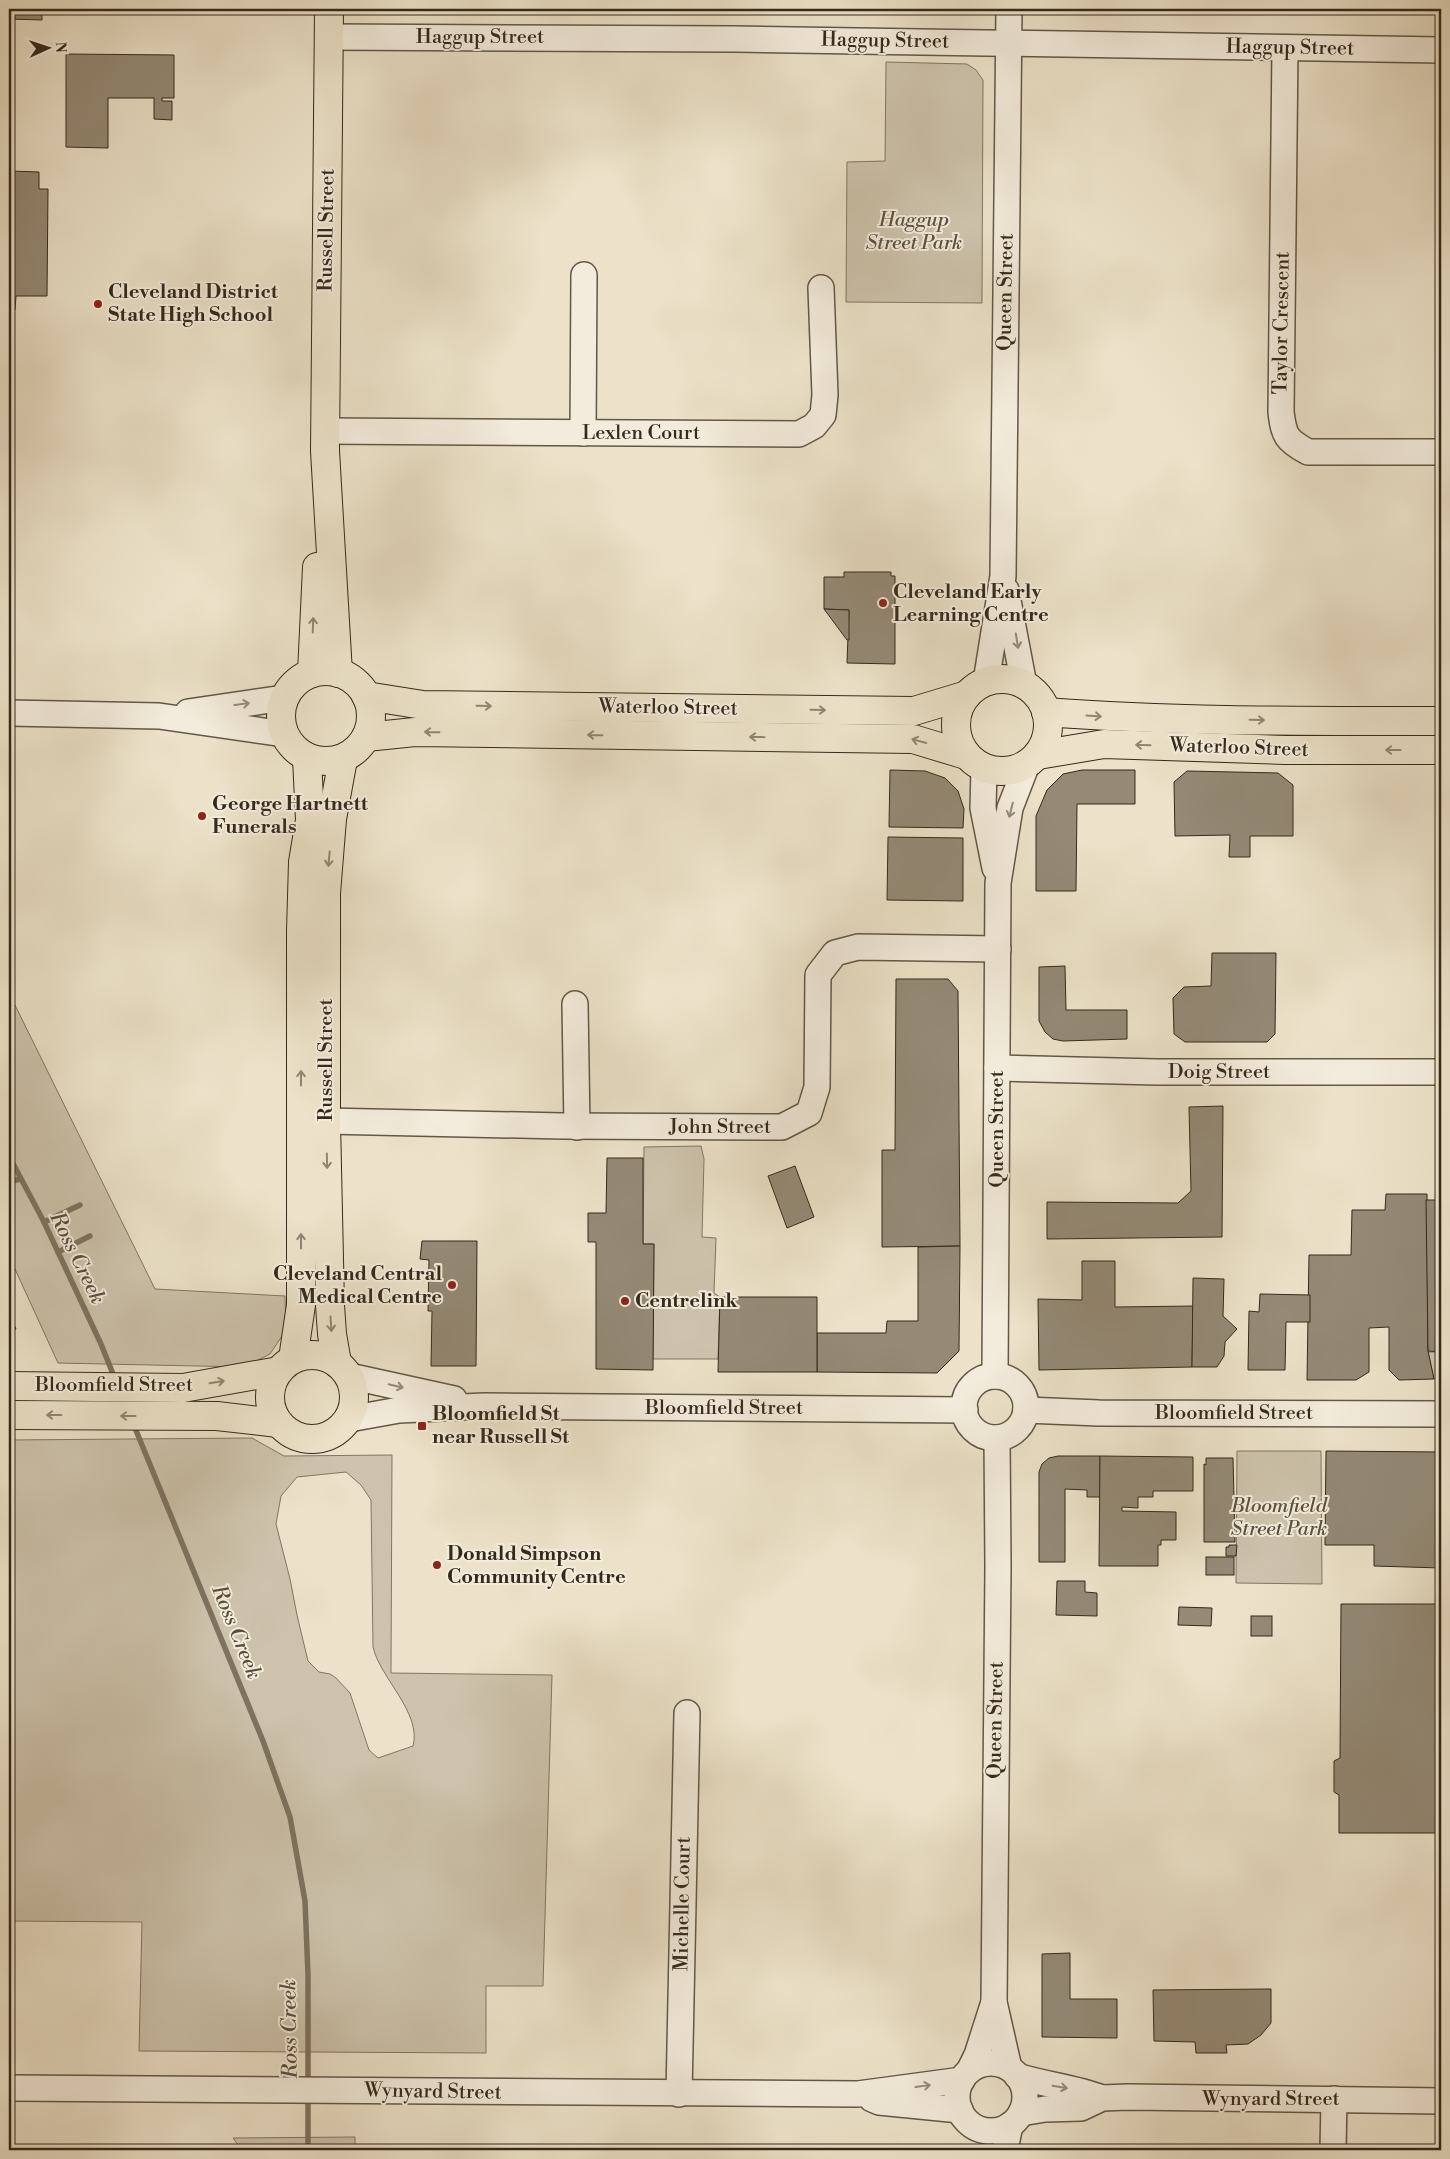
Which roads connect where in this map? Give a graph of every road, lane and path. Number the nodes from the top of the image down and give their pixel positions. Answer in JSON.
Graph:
{"nodes":[{"id":1,"x":329,"y":9,"type":"edge"},
{"id":2,"x":1009,"y":9,"type":"edge"},
{"id":3,"x":329,"y":37,"type":"junction"},
{"id":4,"x":1009,"y":42,"type":"junction"},
{"id":5,"x":1285,"y":48,"type":"junction"},
{"id":6,"x":1441,"y":50,"type":"edge"},
{"id":7,"x":584,"y":275,"type":"dead end"},
{"id":8,"x":821,"y":288,"type":"dead end"},
{"id":9,"x":583,"y":433,"type":"junction"},
{"id":10,"x":325,"y":441,"type":"junction"},
{"id":11,"x":1441,"y":452,"type":"edge"},
{"id":12,"x":1003,"y":576,"type":"junction"},
{"id":13,"x":312,"y":673,"type":"junction"},
{"id":14,"x":338,"y":673,"type":"junction"},
{"id":15,"x":1024,"y":684,"type":"junction"},
{"id":16,"x":977,"y":688,"type":"junction"},
{"id":17,"x":366,"y":696,"type":"junction"},
{"id":18,"x":284,"y":698,"type":"junction"},
{"id":19,"x":1046,"y":712,"type":"junction"},
{"id":20,"x":9,"y":713,"type":"edge"},
{"id":21,"x":159,"y":716,"type":"junction"},
{"id":22,"x":1441,"y":721,"type":"edge"},
{"id":23,"x":284,"y":734,"type":"junction"},
{"id":24,"x":366,"y":738,"type":"junction"},
{"id":25,"x":1441,"y":750,"type":"edge"},
{"id":26,"x":308,"y":758,"type":"junction"},
{"id":27,"x":343,"y":758,"type":"junction"},
{"id":28,"x":1033,"y":759,"type":"junction"},
{"id":29,"x":975,"y":761,"type":"junction"},
{"id":30,"x":998,"y":883,"type":"junction"},
{"id":31,"x":998,"y":949,"type":"junction"},
{"id":32,"x":576,"y":1004,"type":"dead end"},
{"id":33,"x":997,"y":1068,"type":"junction"},
{"id":34,"x":1441,"y":1072,"type":"edge"},
{"id":35,"x":326,"y":1121,"type":"junction"},
{"id":36,"x":577,"y":1126,"type":"junction"},
{"id":37,"x":286,"y":1365,"type":"junction"},
{"id":38,"x":343,"y":1369,"type":"junction"},
{"id":39,"x":995,"y":1376,"type":"junction"},
{"id":40,"x":9,"y":1386,"type":"edge"},
{"id":41,"x":484,"y":1406,"type":"junction"},
{"id":42,"x":965,"y":1410,"type":"junction"},
{"id":43,"x":1026,"y":1410,"type":"junction"},
{"id":44,"x":1441,"y":1414,"type":"edge"},
{"id":45,"x":9,"y":1415,"type":"edge"},
{"id":46,"x":349,"y":1419,"type":"junction"},
{"id":47,"x":278,"y":1423,"type":"junction"},
{"id":48,"x":997,"y":1438,"type":"junction"},
{"id":49,"x":687,"y":1713,"type":"dead end"},
{"id":50,"x":994,"y":2002,"type":"junction"},
{"id":51,"x":1013,"y":2072,"type":"junction"},
{"id":52,"x":966,"y":2076,"type":"junction"},
{"id":53,"x":9,"y":2088,"type":"edge"},
{"id":54,"x":679,"y":2094,"type":"junction"},
{"id":55,"x":858,"y":2094,"type":"junction"},
{"id":56,"x":1102,"y":2098,"type":"junction"},
{"id":57,"x":1334,"y":2099,"type":"junction"},
{"id":58,"x":1441,"y":2101,"type":"edge"},
{"id":59,"x":965,"y":2117,"type":"junction"},
{"id":60,"x":1015,"y":2119,"type":"junction"},
{"id":61,"x":980,"y":2150,"type":"edge"},
{"id":62,"x":1005,"y":2150,"type":"edge"},
{"id":63,"x":1333,"y":2150,"type":"edge"}],
"edges":[{"from":1,"to":3,"type":"main road","name":"Russell Street"},
{"from":2,"to":4,"type":"street","name":"Queen Street"},
{"from":3,"to":4,"type":"street","name":"Haggup Street"},
{"from":3,"to":10,"type":"main road","name":"Russell Street"},
{"from":4,"to":5,"type":"street","name":"Haggup Street"},
{"from":4,"to":12,"type":"street","name":"Queen Street"},
{"from":5,"to":6,"type":"street","name":"Haggup Street"},
{"from":5,"to":11,"type":"street","name":"Taylor Crescent"},
{"from":7,"to":9,"type":"street"},
{"from":8,"to":9,"type":"street","name":"Lexlen Court"},
{"from":9,"to":10,"type":"street","name":"Lexlen Court"},
{"from":13,"to":10,"type":"main road","name":"Russell Street","one_way":true},
{"from":10,"to":14,"type":"main road","name":"Russell Street"},
{"from":12,"to":15,"type":"street","name":"Queen Street","one_way":true},
{"from":12,"to":16,"type":"street","name":"Queen Street"},
{"from":13,"to":14,"type":"main road"},
{"from":13,"to":18,"type":"main road"},
{"from":14,"to":17,"type":"main road"},
{"from":15,"to":16,"type":"main road"},
{"from":15,"to":19,"type":"main road"},
{"from":17,"to":16,"type":"main road","name":"Waterloo Street","one_way":true},
{"from":16,"to":29,"type":"main road"},
{"from":17,"to":24,"type":"main road"},
{"from":21,"to":18,"type":"street","one_way":true},
{"from":18,"to":23,"type":"main road"},
{"from":19,"to":22,"type":"main road","name":"Waterloo Street","one_way":true},
{"from":19,"to":28,"type":"main road"},
{"from":20,"to":21,"type":"street"},
{"from":21,"to":23,"type":"street"},
{"from":23,"to":26,"type":"main road"},
{"from":24,"to":27,"type":"main road"},
{"from":29,"to":24,"type":"main road","name":"Waterloo Street","one_way":true},
{"from":25,"to":28,"type":"main road","name":"Waterloo Street","one_way":true},
{"from":26,"to":27,"type":"main road"},
{"from":37,"to":26,"type":"main road","name":"Russell Street","one_way":true},
{"from":27,"to":35,"type":"main road","name":"Russell Street","one_way":true},
{"from":28,"to":29,"type":"main road"},
{"from":28,"to":30,"type":"street","name":"Queen Street","one_way":true},
{"from":29,"to":30,"type":"street","name":"Queen Street"},
{"from":30,"to":31,"type":"street","name":"Queen Street"},
{"from":31,"to":33,"type":"street","name":"Queen Street"},
{"from":31,"to":36,"type":"street","name":"John Street"},
{"from":32,"to":36,"type":"street"},
{"from":33,"to":34,"type":"street","name":"Doig Street"},
{"from":33,"to":39,"type":"street","name":"Queen Street"},
{"from":35,"to":36,"type":"street","name":"John Street"},
{"from":35,"to":38,"type":"main road","name":"Russell Street","one_way":true},
{"from":37,"to":38,"type":"main road"},
{"from":40,"to":37,"type":"main road","name":"Bloomfield Street","one_way":true},
{"from":37,"to":47,"type":"main road"},
{"from":38,"to":41,"type":"street","name":"Bloomfield Street","one_way":true},
{"from":38,"to":46,"type":"main road"},
{"from":39,"to":42,"type":"street"},
{"from":39,"to":43,"type":"street"},
{"from":41,"to":42,"type":"street","name":"Bloomfield Street"},
{"from":41,"to":46,"type":"street","name":"Bloomfield Street"},
{"from":42,"to":48,"type":"street"},
{"from":43,"to":44,"type":"street","name":"Bloomfield Street"},
{"from":43,"to":48,"type":"street"},
{"from":47,"to":45,"type":"main road","name":"Bloomfield Street","one_way":true},
{"from":46,"to":47,"type":"main road"},
{"from":48,"to":50,"type":"street","name":"Queen Street"},
{"from":49,"to":54,"type":"street","name":"Michelle Court"},
{"from":50,"to":51,"type":"street","name":"Queen Street"},
{"from":50,"to":52,"type":"street","name":"Queen Street"},
{"from":51,"to":52,"type":"street"},
{"from":51,"to":56,"type":"street","name":"Wynyard Street","one_way":true},
{"from":51,"to":60,"type":"street"},
{"from":55,"to":52,"type":"street","name":"Wynyard Street","one_way":true},
{"from":52,"to":59,"type":"street"},
{"from":53,"to":54,"type":"street","name":"Wynyard Street"},
{"from":54,"to":55,"type":"street","name":"Wynyard Street"},
{"from":55,"to":59,"type":"street","name":"Wynyard Street"},
{"from":56,"to":57,"type":"street","name":"Wynyard Street"},
{"from":56,"to":60,"type":"street","name":"Wynyard Street"},
{"from":57,"to":58,"type":"street","name":"Wynyard Street"},
{"from":57,"to":63,"type":"street"},
{"from":59,"to":60,"type":"street"},
{"from":59,"to":61,"type":"street"},
{"from":60,"to":62,"type":"street"}]}
